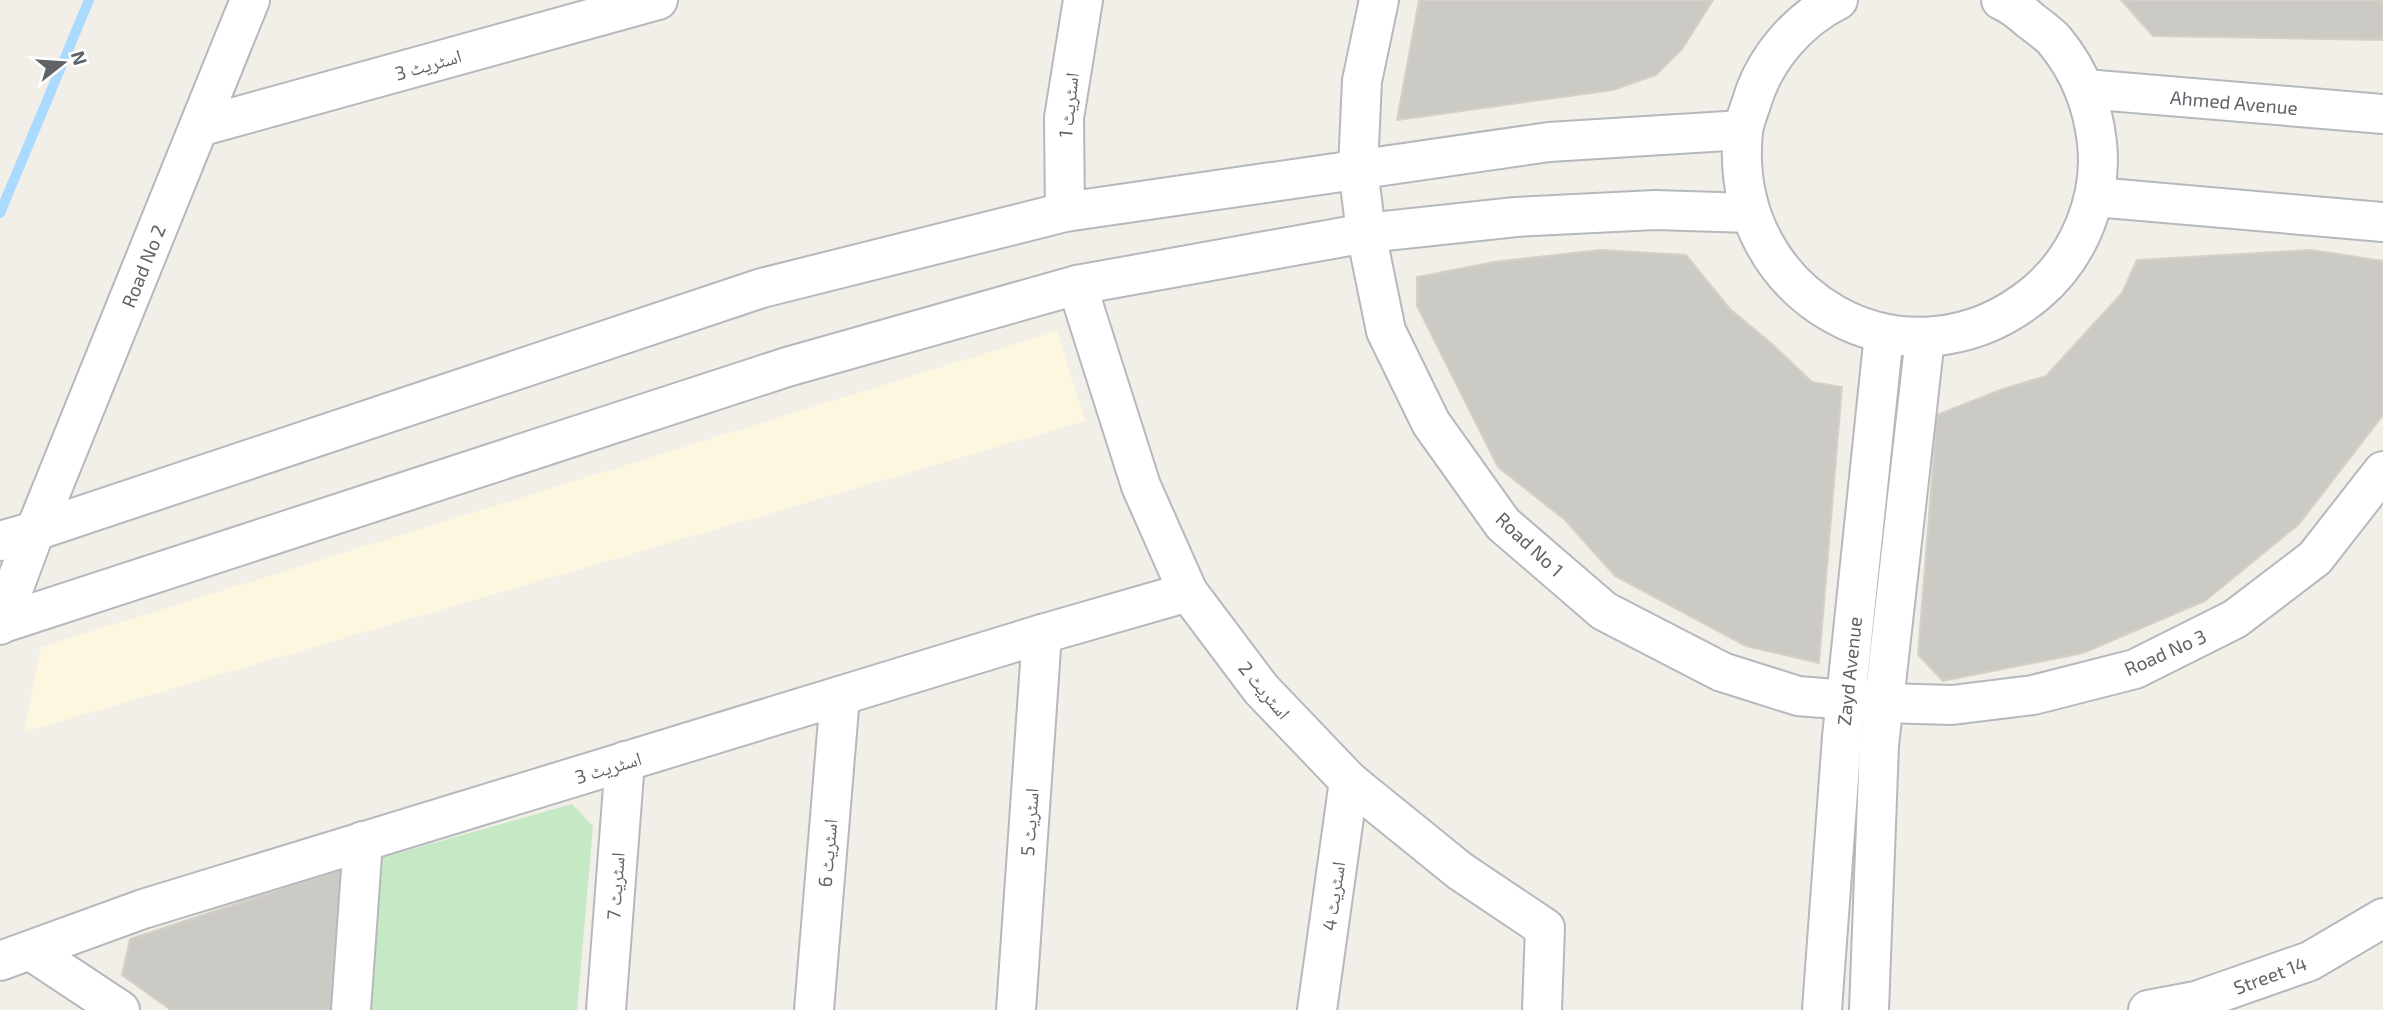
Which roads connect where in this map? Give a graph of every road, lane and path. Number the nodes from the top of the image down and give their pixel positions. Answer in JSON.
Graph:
{"nodes":[{"id":1,"x":250,"y":0,"type":"edge"},
{"id":2,"x":658,"y":0,"type":"edge"},
{"id":3,"x":1083,"y":0,"type":"edge"},
{"id":4,"x":1379,"y":0,"type":"edge"},
{"id":5,"x":1838,"y":0,"type":"edge"},
{"id":6,"x":2001,"y":0,"type":"edge"},
{"id":7,"x":2085,"y":89,"type":"junction"},
{"id":8,"x":2383,"y":114,"type":"edge"},
{"id":9,"x":199,"y":128,"type":"junction"},
{"id":10,"x":1743,"y":130,"type":"junction"},
{"id":11,"x":1358,"y":168,"type":"junction"},
{"id":12,"x":2095,"y":197,"type":"junction"},
{"id":13,"x":1065,"y":212,"type":"junction"},
{"id":14,"x":1750,"y":213,"type":"junction"},
{"id":15,"x":2383,"y":222,"type":"edge"},
{"id":16,"x":1366,"y":233,"type":"junction"},
{"id":17,"x":1077,"y":285,"type":"junction"},
{"id":18,"x":1884,"y":334,"type":"junction"},
{"id":19,"x":1926,"y":338,"type":"junction"},
{"id":20,"x":2383,"y":471,"type":"edge"},
{"id":21,"x":17,"y":536,"type":"edge"},
{"id":22,"x":1188,"y":592,"type":"junction"},
{"id":23,"x":0,"y":624,"type":"edge"},
{"id":24,"x":1042,"y":634,"type":"junction"},
{"id":25,"x":840,"y":696,"type":"junction"},
{"id":26,"x":1846,"y":701,"type":"junction"},
{"id":27,"x":1884,"y":703,"type":"junction"},
{"id":28,"x":625,"y":761,"type":"junction"},
{"id":29,"x":1349,"y":781,"type":"junction"},
{"id":30,"x":363,"y":842,"type":"junction"},
{"id":31,"x":2383,"y":918,"type":"edge"},
{"id":32,"x":15,"y":956,"type":"edge"},
{"id":33,"x":2195,"y":1006,"type":"edge"},
{"id":34,"x":120,"y":1010,"type":"edge"},
{"id":35,"x":351,"y":1010,"type":"edge"},
{"id":36,"x":606,"y":1010,"type":"edge"},
{"id":37,"x":814,"y":1010,"type":"edge"},
{"id":38,"x":1016,"y":1010,"type":"edge"},
{"id":39,"x":1317,"y":1010,"type":"edge"},
{"id":40,"x":1542,"y":1010,"type":"edge"},
{"id":41,"x":1822,"y":1010,"type":"edge"},
{"id":42,"x":1869,"y":1010,"type":"edge"},
{"id":43,"x":2148,"y":1010,"type":"edge"}],
"edges":[{"from":1,"to":9,"type":"street","name":"Road No 2"},
{"from":2,"to":9,"type":"street","name":"اسٹریٹ 3"},
{"from":3,"to":13,"type":"street","name":"اسٹریٹ 1"},
{"from":4,"to":11,"type":"street"},
{"from":5,"to":10,"type":"street"},
{"from":6,"to":7,"type":"street"},
{"from":7,"to":8,"type":"street","name":"Ahmed Avenue"},
{"from":7,"to":12,"type":"street"},
{"from":9,"to":21,"type":"street","name":"Road No 2"},
{"from":10,"to":11,"type":"street"},
{"from":10,"to":14,"type":"street"},
{"from":11,"to":13,"type":"street"},
{"from":11,"to":16,"type":"street","name":"Road No 1"},
{"from":12,"to":15,"type":"street"},
{"from":12,"to":19,"type":"street"},
{"from":13,"to":21,"type":"street"},
{"from":14,"to":16,"type":"street"},
{"from":14,"to":18,"type":"street"},
{"from":16,"to":17,"type":"street"},
{"from":16,"to":26,"type":"street","name":"Road No 1"},
{"from":17,"to":22,"type":"street","name":"اسٹریٹ 2"},
{"from":17,"to":23,"type":"street"},
{"from":18,"to":19,"type":"street"},
{"from":18,"to":26,"type":"street","name":"Zayd Avenue"},
{"from":19,"to":27,"type":"street","name":"Zayd Avenue"},
{"from":20,"to":27,"type":"street","name":"Road No 3"},
{"from":21,"to":23,"type":"street","name":"Road No 2"},
{"from":22,"to":24,"type":"street","name":"اسٹریٹ 3"},
{"from":22,"to":29,"type":"street","name":"اسٹریٹ 2"},
{"from":24,"to":25,"type":"street","name":"اسٹریٹ 3"},
{"from":24,"to":38,"type":"street","name":"اسٹریٹ 5"},
{"from":25,"to":28,"type":"street","name":"اسٹریٹ 3"},
{"from":25,"to":37,"type":"street","name":"اسٹریٹ 6"},
{"from":26,"to":27,"type":"street","name":"Road No 1"},
{"from":26,"to":41,"type":"street","name":"Zayd Avenue"},
{"from":27,"to":42,"type":"street","name":"Zayd Avenue"},
{"from":28,"to":30,"type":"street","name":"اسٹریٹ 3"},
{"from":28,"to":36,"type":"street","name":"اسٹریٹ 7"},
{"from":29,"to":39,"type":"street","name":"اسٹریٹ 4"},
{"from":29,"to":40,"type":"street","name":"اسٹریٹ 2"},
{"from":30,"to":32,"type":"street","name":"اسٹریٹ 3"},
{"from":30,"to":35,"type":"street"},
{"from":31,"to":33,"type":"street","name":"Street 14"},
{"from":32,"to":34,"type":"street"},
{"from":33,"to":43,"type":"street","name":"Street 14"}]}
